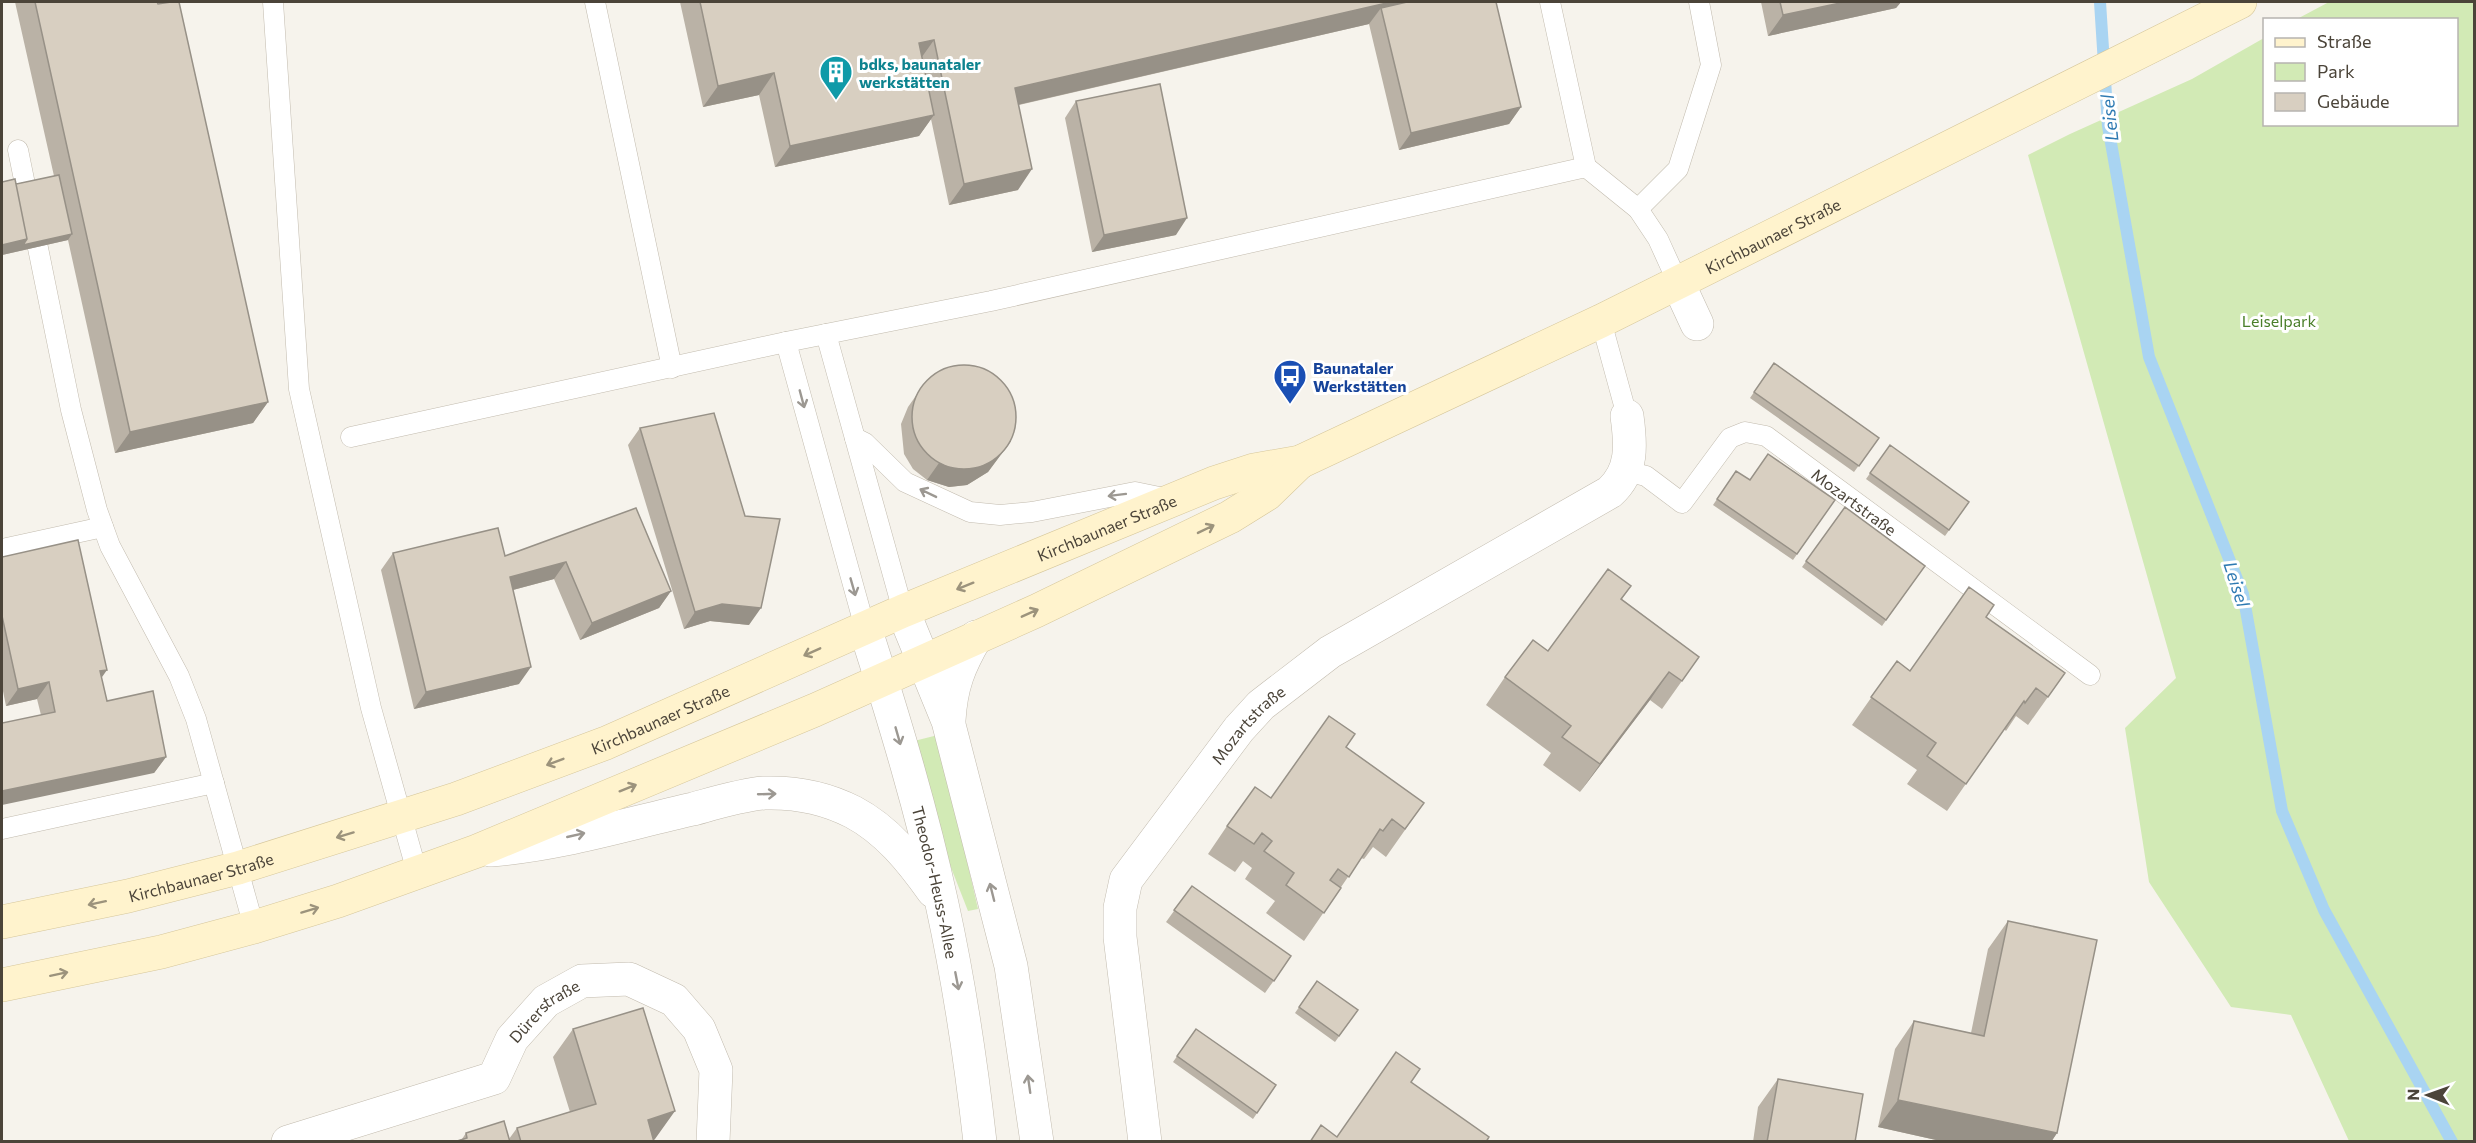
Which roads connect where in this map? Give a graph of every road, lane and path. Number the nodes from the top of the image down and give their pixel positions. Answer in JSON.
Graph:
{"nodes":[{"id":1,"x":273,"y":2,"type":"edge"},
{"id":2,"x":595,"y":2,"type":"edge"},
{"id":3,"x":1550,"y":2,"type":"edge"},
{"id":4,"x":1699,"y":2,"type":"edge"},
{"id":5,"x":2240,"y":2,"type":"edge"},
{"id":6,"x":18,"y":150,"type":"dead end"},
{"id":7,"x":1586,"y":167,"type":"junction"},
{"id":8,"x":1638,"y":209,"type":"junction"},
{"id":9,"x":1678,"y":283,"type":"junction"},
{"id":10,"x":1600,"y":321,"type":"junction"},
{"id":11,"x":1697,"y":324,"type":"dead end"},
{"id":12,"x":826,"y":334,"type":"junction"},
{"id":13,"x":786,"y":342,"type":"junction"},
{"id":14,"x":672,"y":368,"type":"junction"},
{"id":15,"x":1628,"y":416,"type":"joint"},
{"id":16,"x":351,"y":437,"type":"dead end"},
{"id":17,"x":855,"y":438,"type":"junction"},
{"id":18,"x":1300,"y":462,"type":"junction"},
{"id":19,"x":1626,"y":471,"type":"junction"},
{"id":20,"x":1174,"y":501,"type":"junction"},
{"id":21,"x":103,"y":526,"type":"junction"},
{"id":22,"x":2,"y":549,"type":"edge"},
{"id":23,"x":903,"y":611,"type":"junction"},
{"id":24,"x":865,"y":628,"type":"junction"},
{"id":25,"x":976,"y":637,"type":"junction"},
{"id":26,"x":924,"y":661,"type":"junction"},
{"id":27,"x":2090,"y":675,"type":"dead end"},
{"id":28,"x":881,"y":680,"type":"junction"},
{"id":29,"x":948,"y":722,"type":"junction"},
{"id":30,"x":214,"y":783,"type":"junction"},
{"id":31,"x":401,"y":818,"type":"junction"},
{"id":32,"x":2,"y":829,"type":"edge"},
{"id":33,"x":477,"y":851,"type":"junction"},
{"id":34,"x":238,"y":868,"type":"junction"},
{"id":35,"x":417,"y":872,"type":"junction"},
{"id":36,"x":942,"y":903,"type":"junction"},
{"id":37,"x":2,"y":922,"type":"edge"},
{"id":38,"x":254,"y":927,"type":"junction"},
{"id":39,"x":2,"y":985,"type":"edge"},
{"id":40,"x":288,"y":1142,"type":"edge"},
{"id":41,"x":713,"y":1142,"type":"edge"},
{"id":42,"x":981,"y":1142,"type":"edge"},
{"id":43,"x":1037,"y":1142,"type":"edge"},
{"id":44,"x":1146,"y":1142,"type":"edge"}],
"edges":[{"from":1,"to":31,"type":"lane"},
{"from":2,"to":14,"type":"lane"},
{"from":3,"to":7,"type":"lane"},
{"from":4,"to":8,"type":"lane"},
{"from":5,"to":9,"type":"street","name":"Kirchbaunaer Straße"},
{"from":6,"to":21,"type":"lane"},
{"from":7,"to":8,"type":"lane"},
{"from":7,"to":12,"type":"lane"},
{"from":8,"to":9,"type":"lane"},
{"from":9,"to":10,"type":"street","name":"Kirchbaunaer Straße"},
{"from":9,"to":11,"type":"street"},
{"from":10,"to":15,"type":"lane"},
{"from":10,"to":18,"type":"street","name":"Kirchbaunaer Straße"},
{"from":12,"to":13,"type":"lane"},
{"from":12,"to":17,"type":"lane"},
{"from":13,"to":14,"type":"lane"},
{"from":13,"to":24,"type":"lane","one_way":true},
{"from":14,"to":16,"type":"lane"},
{"from":15,"to":19,"type":"street"},
{"from":20,"to":17,"type":"lane","one_way":true},
{"from":17,"to":23,"type":"lane"},
{"from":18,"to":20,"type":"street","name":"Kirchbaunaer Straße"},
{"from":25,"to":18,"type":"street","name":"Kirchbaunaer Straße","one_way":true},
{"from":19,"to":27,"type":"lane","name":"Mozartstraße"},
{"from":19,"to":44,"type":"street","name":"Mozartstraße"},
{"from":20,"to":23,"type":"street","name":"Kirchbaunaer Straße","one_way":true},
{"from":21,"to":22,"type":"lane"},
{"from":21,"to":30,"type":"lane"},
{"from":23,"to":24,"type":"street","name":"Kirchbaunaer Straße"},
{"from":23,"to":26,"type":"street"},
{"from":24,"to":28,"type":"street","name":"Theodor-Heuss-Allee"},
{"from":24,"to":31,"type":"street","name":"Kirchbaunaer Straße","one_way":true},
{"from":25,"to":26,"type":"street","name":"Kirchbaunaer Straße"},
{"from":25,"to":29,"type":"street"},
{"from":26,"to":28,"type":"street","name":"Kirchbaunaer Straße"},
{"from":26,"to":29,"type":"street"},
{"from":33,"to":28,"type":"street","name":"Kirchbaunaer Straße","one_way":true},
{"from":28,"to":36,"type":"street","name":"Theodor-Heuss-Allee","one_way":true},
{"from":43,"to":29,"type":"street","one_way":true},
{"from":30,"to":32,"type":"lane"},
{"from":30,"to":34,"type":"lane"},
{"from":31,"to":34,"type":"street","name":"Kirchbaunaer Straße","one_way":true},
{"from":31,"to":35,"type":"lane"},
{"from":33,"to":35,"type":"street","name":"Kirchbaunaer Straße"},
{"from":33,"to":36,"type":"street","name":"Kirchbaunaer Straße","one_way":true},
{"from":34,"to":37,"type":"street","name":"Kirchbaunaer Straße","one_way":true},
{"from":34,"to":38,"type":"lane"},
{"from":38,"to":35,"type":"street","name":"Kirchbaunaer Straße","one_way":true},
{"from":36,"to":42,"type":"street","name":"Theodor-Heuss-Allee","one_way":true},
{"from":39,"to":38,"type":"street","name":"Kirchbaunaer Straße","one_way":true},
{"from":40,"to":41,"type":"street","name":"Dürerstraße"}]}
